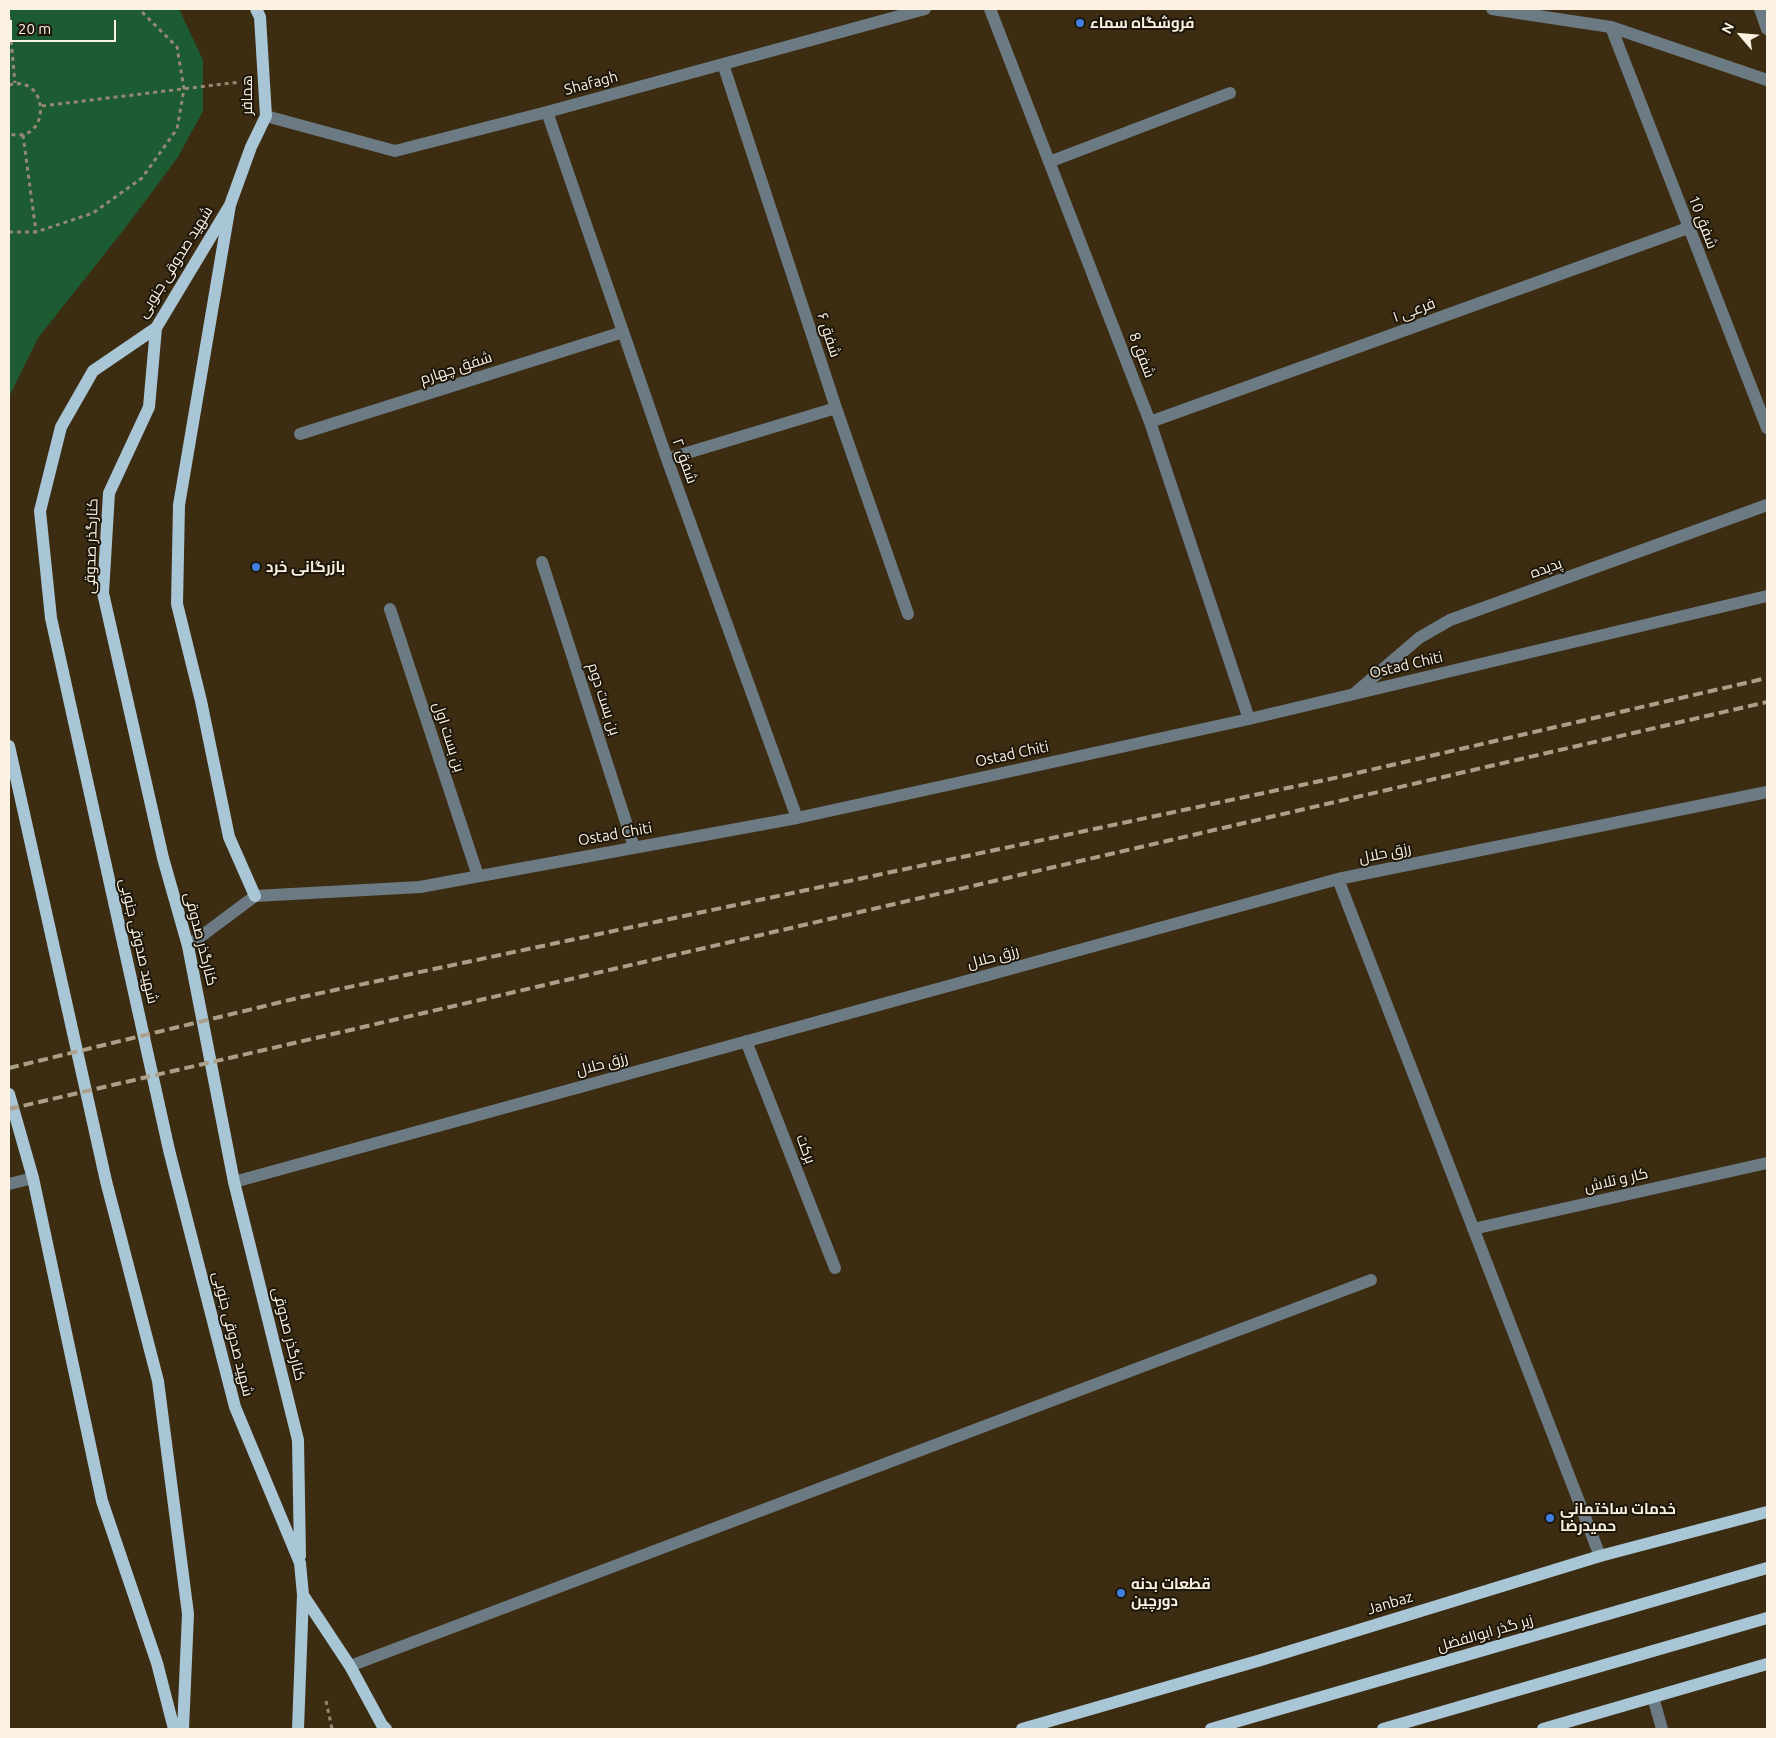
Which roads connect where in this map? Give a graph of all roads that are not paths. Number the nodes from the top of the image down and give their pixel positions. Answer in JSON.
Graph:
{"nodes":[{"id":1,"x":256,"y":9,"type":"edge"},
{"id":2,"x":925,"y":9,"type":"edge"},
{"id":3,"x":990,"y":9,"type":"edge"},
{"id":4,"x":1492,"y":9,"type":"edge"},
{"id":5,"x":1760,"y":9,"type":"edge"},
{"id":6,"x":1611,"y":27,"type":"junction"},
{"id":7,"x":1767,"y":29,"type":"edge"},
{"id":8,"x":723,"y":64,"type":"junction"},
{"id":9,"x":1767,"y":80,"type":"edge"},
{"id":10,"x":1230,"y":93,"type":"dead end"},
{"id":11,"x":548,"y":112,"type":"junction"},
{"id":12,"x":266,"y":116,"type":"junction"},
{"id":13,"x":1050,"y":162,"type":"junction"},
{"id":14,"x":230,"y":205,"type":"junction"},
{"id":15,"x":1688,"y":228,"type":"junction"},
{"id":16,"x":156,"y":328,"type":"junction"},
{"id":17,"x":622,"y":332,"type":"junction"},
{"id":18,"x":836,"y":408,"type":"junction"},
{"id":19,"x":1150,"y":422,"type":"junction"},
{"id":20,"x":1767,"y":428,"type":"edge"},
{"id":21,"x":300,"y":434,"type":"dead end"},
{"id":22,"x":667,"y":459,"type":"junction"},
{"id":23,"x":1767,"y":505,"type":"edge"},
{"id":24,"x":542,"y":562,"type":"dead end"},
{"id":25,"x":1767,"y":596,"type":"edge"},
{"id":26,"x":390,"y":609,"type":"dead end"},
{"id":27,"x":908,"y":614,"type":"dead end"},
{"id":28,"x":1354,"y":694,"type":"junction"},
{"id":29,"x":1249,"y":719,"type":"junction"},
{"id":30,"x":9,"y":746,"type":"edge"},
{"id":31,"x":1767,"y":792,"type":"edge"},
{"id":32,"x":797,"y":818,"type":"junction"},
{"id":33,"x":634,"y":847,"type":"junction"},
{"id":34,"x":478,"y":876,"type":"junction"},
{"id":35,"x":1338,"y":879,"type":"junction"},
{"id":36,"x":255,"y":896,"type":"junction"},
{"id":37,"x":188,"y":946,"type":"junction"},
{"id":38,"x":746,"y":1041,"type":"junction"},
{"id":39,"x":9,"y":1094,"type":"edge"},
{"id":40,"x":1767,"y":1163,"type":"edge"},
{"id":41,"x":33,"y":1178,"type":"junction"},
{"id":42,"x":234,"y":1182,"type":"junction"},
{"id":43,"x":9,"y":1184,"type":"edge"},
{"id":44,"x":1473,"y":1229,"type":"junction"},
{"id":45,"x":835,"y":1268,"type":"dead end"},
{"id":46,"x":1371,"y":1280,"type":"dead end"},
{"id":47,"x":1767,"y":1512,"type":"edge"},
{"id":48,"x":1600,"y":1556,"type":"junction"},
{"id":49,"x":300,"y":1563,"type":"junction"},
{"id":50,"x":1767,"y":1568,"type":"edge"},
{"id":51,"x":303,"y":1595,"type":"junction"},
{"id":52,"x":1767,"y":1618,"type":"edge"},
{"id":53,"x":1767,"y":1664,"type":"edge"},
{"id":54,"x":350,"y":1666,"type":"junction"},
{"id":55,"x":1653,"y":1697,"type":"junction"},
{"id":56,"x":174,"y":1729,"type":"edge"},
{"id":57,"x":183,"y":1729,"type":"edge"},
{"id":58,"x":298,"y":1729,"type":"edge"},
{"id":59,"x":386,"y":1729,"type":"edge"},
{"id":60,"x":1022,"y":1729,"type":"edge"},
{"id":61,"x":1211,"y":1729,"type":"edge"},
{"id":62,"x":1383,"y":1729,"type":"edge"},
{"id":63,"x":1543,"y":1729,"type":"edge"},
{"id":64,"x":1662,"y":1729,"type":"edge"}],
"edges":[{"from":1,"to":12,"type":"main road","name":"همافر"},
{"from":2,"to":8,"type":"street","name":"Shafagh"},
{"from":3,"to":13,"type":"street","name":"شفق 8"},
{"from":4,"to":6,"type":"street"},
{"from":5,"to":7,"type":"street"},
{"from":6,"to":9,"type":"street"},
{"from":6,"to":15,"type":"street","name":"شفق 10"},
{"from":8,"to":11,"type":"street","name":"Shafagh"},
{"from":8,"to":18,"type":"street","name":"شفق ۶"},
{"from":10,"to":13,"type":"street"},
{"from":11,"to":12,"type":"street","name":"Shafagh"},
{"from":11,"to":17,"type":"street","name":"شفق ۲"},
{"from":12,"to":14,"type":"main road","name":"همافر"},
{"from":13,"to":19,"type":"street","name":"شفق 8"},
{"from":14,"to":16,"type":"main road","name":"شهید صدوقی جنوبی"},
{"from":14,"to":36,"type":"main road"},
{"from":15,"to":19,"type":"street","name":"فرعی ۱"},
{"from":15,"to":20,"type":"street","name":"شفق 10"},
{"from":16,"to":37,"type":"main road","name":"کنارگذر صدوقی"},
{"from":16,"to":49,"type":"main road","name":"شهید صدوقی جنوبی"},
{"from":17,"to":21,"type":"street","name":"شفق چهارم"},
{"from":17,"to":22,"type":"street","name":"شفق ۲"},
{"from":18,"to":22,"type":"street"},
{"from":18,"to":27,"type":"street","name":"شفق ۶"},
{"from":19,"to":29,"type":"street","name":"شفق 8"},
{"from":22,"to":32,"type":"street","name":"شفق ۲"},
{"from":23,"to":28,"type":"street","name":"پدیده"},
{"from":24,"to":33,"type":"street","name":"بن بست دوم"},
{"from":25,"to":28,"type":"street","name":"Ostad Chiti"},
{"from":26,"to":34,"type":"street","name":"بن بست اول"},
{"from":28,"to":29,"type":"street","name":"Ostad Chiti"},
{"from":29,"to":32,"type":"street","name":"Ostad Chiti"},
{"from":30,"to":57,"type":"main road"},
{"from":31,"to":35,"type":"street","name":"رزق حلال"},
{"from":32,"to":33,"type":"street","name":"Ostad Chiti"},
{"from":33,"to":34,"type":"street","name":"Ostad Chiti"},
{"from":34,"to":36,"type":"street","name":"Ostad Chiti"},
{"from":35,"to":38,"type":"street","name":"رزق حلال"},
{"from":35,"to":44,"type":"street"},
{"from":36,"to":37,"type":"street"},
{"from":37,"to":42,"type":"main road","name":"کنارگذر صدوقی"},
{"from":38,"to":42,"type":"street","name":"رزق حلال"},
{"from":38,"to":45,"type":"street","name":"برکت"},
{"from":39,"to":41,"type":"main road"},
{"from":40,"to":44,"type":"street","name":"کار و تلاش"},
{"from":41,"to":43,"type":"street"},
{"from":41,"to":56,"type":"main road"},
{"from":42,"to":49,"type":"main road","name":"کنارگذر صدوقی"},
{"from":44,"to":48,"type":"street"},
{"from":46,"to":54,"type":"street"},
{"from":47,"to":48,"type":"main road","name":"Janbaz"},
{"from":48,"to":60,"type":"main road","name":"Janbaz"},
{"from":49,"to":51,"type":"main road","name":"شهید صدوقی جنوبی"},
{"from":50,"to":61,"type":"main road","name":"زیر گذر ابوالفضل"},
{"from":51,"to":54,"type":"main road"},
{"from":51,"to":58,"type":"main road","name":"شهید صدوقی جنوبی"},
{"from":52,"to":62,"type":"main road"},
{"from":53,"to":55,"type":"main road"},
{"from":54,"to":59,"type":"main road"},
{"from":55,"to":63,"type":"main road"},
{"from":55,"to":64,"type":"street"}]}
